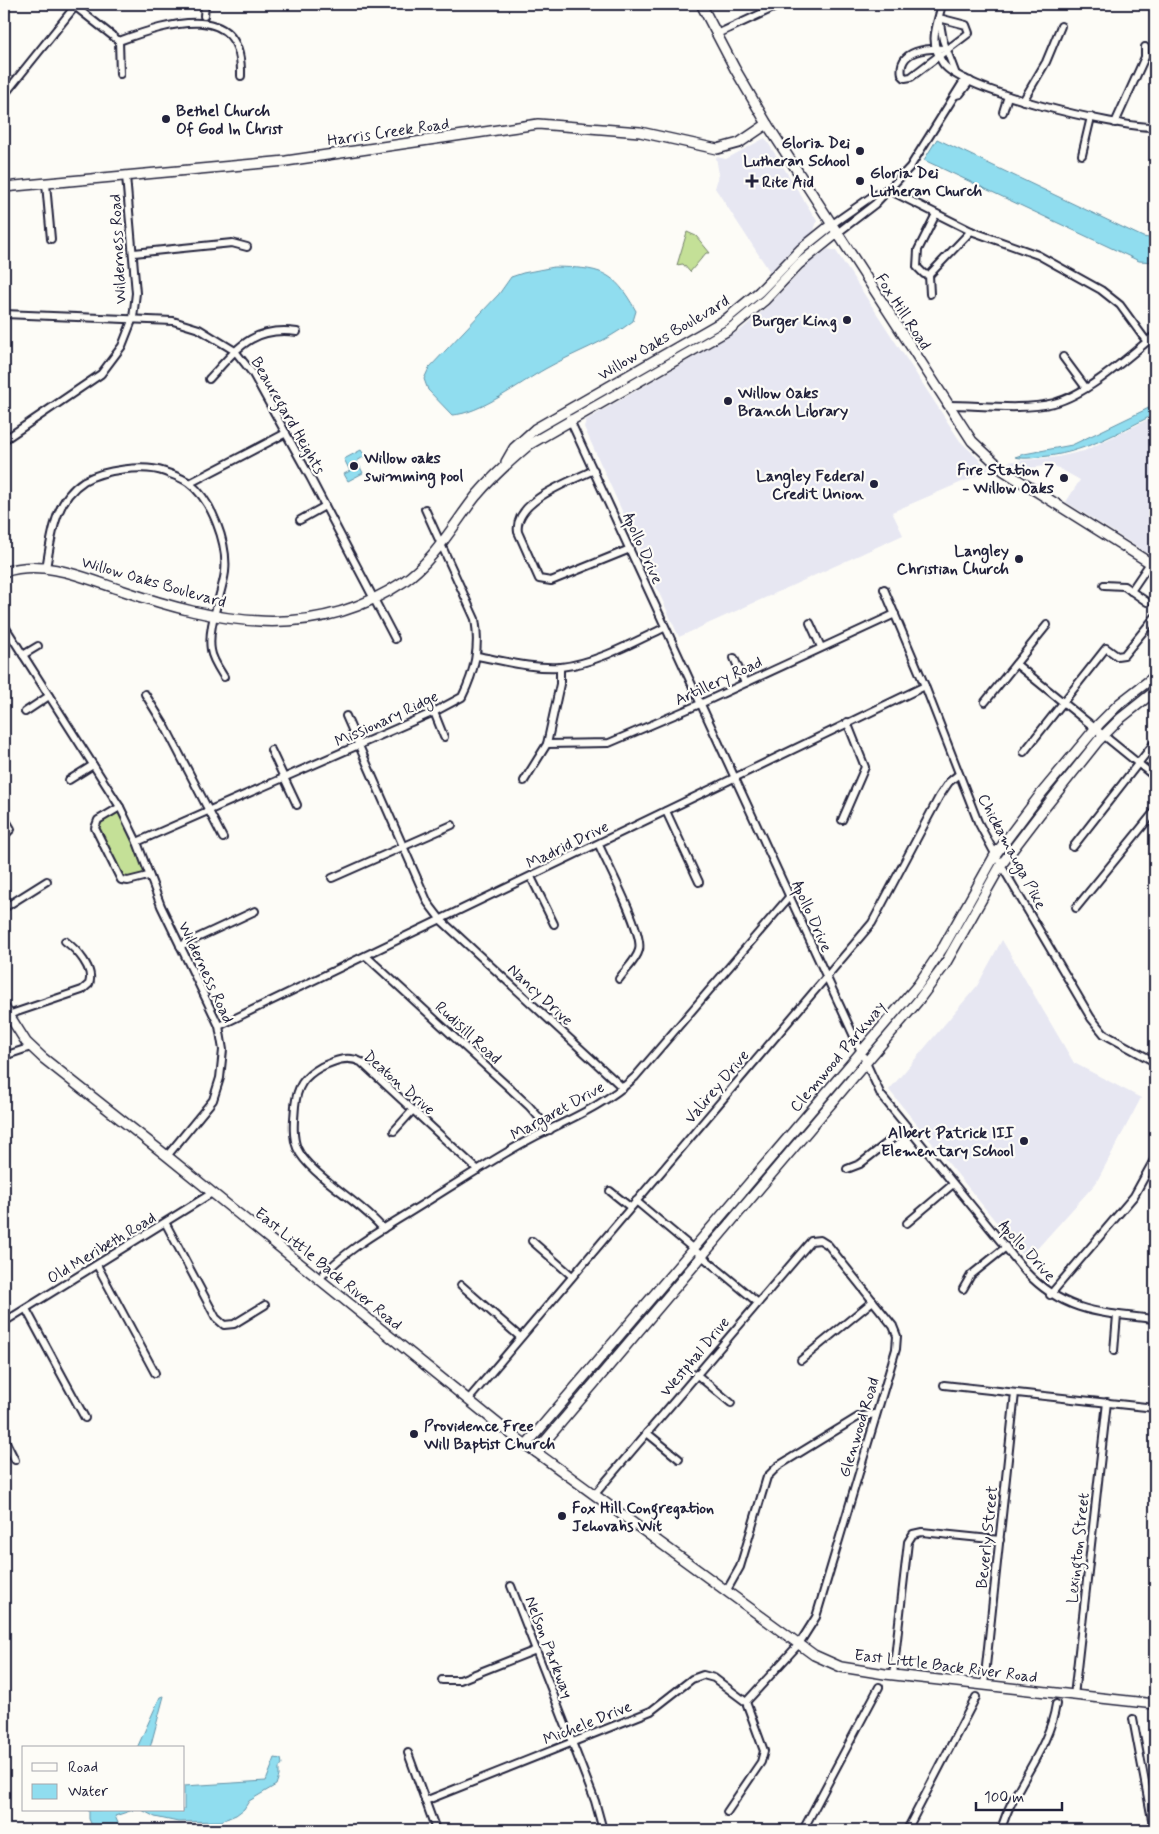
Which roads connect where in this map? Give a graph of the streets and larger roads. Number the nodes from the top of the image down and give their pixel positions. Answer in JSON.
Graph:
{"nodes":[{"id":1,"x":205,"y":4,"type":"edge"},
{"id":2,"x":701,"y":4,"type":"edge"},
{"id":3,"x":782,"y":4,"type":"edge"},
{"id":4,"x":826,"y":4,"type":"edge"},
{"id":5,"x":842,"y":4,"type":"edge"},
{"id":6,"x":942,"y":4,"type":"edge"},
{"id":7,"x":74,"y":5,"type":"edge"},
{"id":8,"x":204,"y":16,"type":"junction"},
{"id":9,"x":939,"y":18,"type":"junction"},
{"id":10,"x":1061,"y":26,"type":"dead end"},
{"id":11,"x":717,"y":34,"type":"junction"},
{"id":12,"x":119,"y":41,"type":"junction"},
{"id":13,"x":1145,"y":48,"type":"dead end"},
{"id":14,"x":946,"y":50,"type":"junction"},
{"id":15,"x":937,"y":52,"type":"junction"},
{"id":16,"x":955,"y":72,"type":"junction"},
{"id":17,"x":120,"y":74,"type":"dead end"},
{"id":18,"x":241,"y":76,"type":"dead end"},
{"id":19,"x":967,"y":80,"type":"junction"},
{"id":20,"x":4,"y":95,"type":"edge"},
{"id":21,"x":1008,"y":96,"type":"junction"},
{"id":22,"x":1023,"y":101,"type":"junction"},
{"id":23,"x":1003,"y":112,"type":"dead end"},
{"id":24,"x":1091,"y":117,"type":"junction"},
{"id":25,"x":1115,"y":123,"type":"junction"},
{"id":26,"x":767,"y":124,"type":"junction"},
{"id":27,"x":1155,"y":127,"type":"edge"},
{"id":28,"x":1082,"y":155,"type":"dead end"},
{"id":29,"x":126,"y":176,"type":"junction"},
{"id":30,"x":46,"y":184,"type":"junction"},
{"id":31,"x":4,"y":187,"type":"edge"},
{"id":32,"x":888,"y":190,"type":"junction"},
{"id":33,"x":936,"y":214,"type":"junction"},
{"id":34,"x":831,"y":225,"type":"junction"},
{"id":35,"x":971,"y":231,"type":"junction"},
{"id":36,"x":836,"y":234,"type":"junction"},
{"id":37,"x":51,"y":239,"type":"dead end"},
{"id":38,"x":247,"y":247,"type":"dead end"},
{"id":39,"x":134,"y":252,"type":"junction"},
{"id":40,"x":929,"y":275,"type":"junction"},
{"id":41,"x":930,"y":294,"type":"dead end"},
{"id":42,"x":4,"y":314,"type":"edge"},
{"id":43,"x":132,"y":318,"type":"junction"},
{"id":44,"x":297,"y":332,"type":"dead end"},
{"id":45,"x":1155,"y":335,"type":"edge"},
{"id":46,"x":1147,"y":342,"type":"junction"},
{"id":47,"x":235,"y":351,"type":"junction"},
{"id":48,"x":1062,"y":357,"type":"dead end"},
{"id":49,"x":209,"y":379,"type":"dead end"},
{"id":50,"x":1086,"y":388,"type":"junction"},
{"id":51,"x":947,"y":405,"type":"junction"},
{"id":52,"x":566,"y":411,"type":"junction"},
{"id":53,"x":571,"y":421,"type":"junction"},
{"id":54,"x":286,"y":433,"type":"junction"},
{"id":55,"x":4,"y":440,"type":"edge"},
{"id":56,"x":504,"y":464,"type":"junction"},
{"id":57,"x":594,"y":470,"type":"junction"},
{"id":58,"x":190,"y":483,"type":"junction"},
{"id":59,"x":325,"y":506,"type":"junction"},
{"id":60,"x":426,"y":509,"type":"dead end"},
{"id":61,"x":300,"y":520,"type":"dead end"},
{"id":62,"x":442,"y":542,"type":"junction"},
{"id":63,"x":630,"y":549,"type":"junction"},
{"id":64,"x":1153,"y":564,"type":"edge"},
{"id":65,"x":46,"y":568,"type":"junction"},
{"id":66,"x":4,"y":572,"type":"edge"},
{"id":67,"x":1104,"y":585,"type":"dead end"},
{"id":68,"x":884,"y":589,"type":"dead end"},
{"id":69,"x":1132,"y":590,"type":"junction"},
{"id":70,"x":374,"y":598,"type":"junction"},
{"id":71,"x":1147,"y":602,"type":"dead end"},
{"id":72,"x":895,"y":614,"type":"junction"},
{"id":73,"x":216,"y":615,"type":"junction"},
{"id":74,"x":1155,"y":617,"type":"edge"},
{"id":75,"x":810,"y":623,"type":"dead end"},
{"id":76,"x":1047,"y":625,"type":"dead end"},
{"id":77,"x":4,"y":627,"type":"edge"},
{"id":78,"x":664,"y":628,"type":"junction"},
{"id":79,"x":395,"y":639,"type":"dead end"},
{"id":80,"x":38,"y":646,"type":"dead end"},
{"id":81,"x":821,"y":647,"type":"junction"},
{"id":82,"x":23,"y":655,"type":"junction"},
{"id":83,"x":477,"y":656,"type":"junction"},
{"id":84,"x":734,"y":658,"type":"dead end"},
{"id":85,"x":1016,"y":664,"type":"junction"},
{"id":86,"x":560,"y":667,"type":"junction"},
{"id":87,"x":1155,"y":676,"type":"edge"},
{"id":88,"x":224,"y":677,"type":"dead end"},
{"id":89,"x":745,"y":683,"type":"junction"},
{"id":90,"x":926,"y":686,"type":"junction"},
{"id":91,"x":1155,"y":691,"type":"edge"},
{"id":92,"x":145,"y":694,"type":"dead end"},
{"id":93,"x":49,"y":696,"type":"junction"},
{"id":94,"x":985,"y":702,"type":"dead end"},
{"id":95,"x":1063,"y":702,"type":"junction"},
{"id":96,"x":700,"y":704,"type":"junction"},
{"id":97,"x":25,"y":712,"type":"dead end"},
{"id":98,"x":434,"y":712,"type":"junction"},
{"id":99,"x":346,"y":716,"type":"dead end"},
{"id":100,"x":847,"y":722,"type":"junction"},
{"id":101,"x":1095,"y":729,"type":"junction"},
{"id":102,"x":1103,"y":736,"type":"junction"},
{"id":103,"x":444,"y":737,"type":"dead end"},
{"id":104,"x":1155,"y":742,"type":"edge"},
{"id":105,"x":547,"y":744,"type":"junction"},
{"id":106,"x":359,"y":745,"type":"junction"},
{"id":107,"x":271,"y":750,"type":"dead end"},
{"id":108,"x":1024,"y":752,"type":"dead end"},
{"id":109,"x":1138,"y":763,"type":"junction"},
{"id":110,"x":94,"y":766,"type":"junction"},
{"id":111,"x":959,"y":774,"type":"junction"},
{"id":112,"x":734,"y":777,"type":"junction"},
{"id":113,"x":1155,"y":777,"type":"edge"},
{"id":114,"x":285,"y":778,"type":"junction"},
{"id":115,"x":69,"y":780,"type":"dead end"},
{"id":116,"x":524,"y":781,"type":"dead end"},
{"id":117,"x":297,"y":805,"type":"dead end"},
{"id":118,"x":120,"y":807,"type":"junction"},
{"id":119,"x":210,"y":810,"type":"junction"},
{"id":120,"x":1155,"y":811,"type":"edge"},
{"id":121,"x":666,"y":812,"type":"junction"},
{"id":122,"x":4,"y":817,"type":"edge"},
{"id":123,"x":842,"y":820,"type":"dead end"},
{"id":124,"x":452,"y":825,"type":"dead end"},
{"id":125,"x":4,"y":836,"type":"edge"},
{"id":126,"x":223,"y":838,"type":"dead end"},
{"id":127,"x":137,"y":842,"type":"junction"},
{"id":128,"x":598,"y":845,"type":"junction"},
{"id":129,"x":403,"y":847,"type":"junction"},
{"id":130,"x":1073,"y":847,"type":"dead end"},
{"id":131,"x":995,"y":855,"type":"junction"},
{"id":132,"x":1001,"y":865,"type":"junction"},
{"id":133,"x":148,"y":876,"type":"junction"},
{"id":134,"x":531,"y":877,"type":"junction"},
{"id":135,"x":332,"y":878,"type":"dead end"},
{"id":136,"x":48,"y":881,"type":"dead end"},
{"id":137,"x":699,"y":882,"type":"dead end"},
{"id":138,"x":790,"y":896,"type":"junction"},
{"id":139,"x":4,"y":908,"type":"edge"},
{"id":140,"x":1076,"y":908,"type":"dead end"},
{"id":141,"x":255,"y":911,"type":"dead end"},
{"id":142,"x":441,"y":920,"type":"junction"},
{"id":143,"x":554,"y":924,"type":"dead end"},
{"id":144,"x":65,"y":940,"type":"dead end"},
{"id":145,"x":180,"y":946,"type":"junction"},
{"id":146,"x":366,"y":956,"type":"junction"},
{"id":147,"x":826,"y":978,"type":"junction"},
{"id":148,"x":618,"y":979,"type":"dead end"},
{"id":149,"x":6,"y":1011,"type":"edge"},
{"id":150,"x":219,"y":1026,"type":"junction"},
{"id":151,"x":31,"y":1047,"type":"junction"},
{"id":152,"x":859,"y":1051,"type":"junction"},
{"id":153,"x":4,"y":1056,"type":"edge"},
{"id":154,"x":865,"y":1062,"type":"junction"},
{"id":155,"x":1155,"y":1062,"type":"edge"},
{"id":156,"x":623,"y":1088,"type":"junction"},
{"id":157,"x":413,"y":1110,"type":"junction"},
{"id":158,"x":906,"y":1128,"type":"junction"},
{"id":159,"x":550,"y":1130,"type":"junction"},
{"id":160,"x":394,"y":1131,"type":"dead end"},
{"id":161,"x":167,"y":1156,"type":"junction"},
{"id":162,"x":1155,"y":1158,"type":"edge"},
{"id":163,"x":847,"y":1168,"type":"dead end"},
{"id":164,"x":478,"y":1170,"type":"junction"},
{"id":165,"x":952,"y":1185,"type":"junction"},
{"id":166,"x":610,"y":1191,"type":"dead end"},
{"id":167,"x":212,"y":1193,"type":"junction"},
{"id":168,"x":636,"y":1201,"type":"junction"},
{"id":169,"x":630,"y":1207,"type":"junction"},
{"id":170,"x":908,"y":1223,"type":"dead end"},
{"id":171,"x":166,"y":1224,"type":"junction"},
{"id":172,"x":383,"y":1229,"type":"junction"},
{"id":173,"x":817,"y":1239,"type":"joint"},
{"id":174,"x":532,"y":1241,"type":"dead end"},
{"id":175,"x":693,"y":1247,"type":"junction"},
{"id":176,"x":1006,"y":1247,"type":"junction"},
{"id":177,"x":702,"y":1255,"type":"junction"},
{"id":178,"x":97,"y":1265,"type":"junction"},
{"id":179,"x":572,"y":1276,"type":"junction"},
{"id":180,"x":318,"y":1279,"type":"junction"},
{"id":181,"x":462,"y":1285,"type":"dead end"},
{"id":182,"x":963,"y":1289,"type":"dead end"},
{"id":183,"x":1050,"y":1295,"type":"junction"},
{"id":184,"x":873,"y":1301,"type":"junction"},
{"id":185,"x":757,"y":1302,"type":"junction"},
{"id":186,"x":265,"y":1305,"type":"dead end"},
{"id":187,"x":26,"y":1309,"type":"junction"},
{"id":188,"x":1117,"y":1315,"type":"junction"},
{"id":189,"x":1155,"y":1319,"type":"edge"},
{"id":190,"x":4,"y":1322,"type":"edge"},
{"id":191,"x":520,"y":1337,"type":"junction"},
{"id":192,"x":1114,"y":1351,"type":"dead end"},
{"id":193,"x":802,"y":1360,"type":"dead end"},
{"id":194,"x":155,"y":1373,"type":"dead end"},
{"id":195,"x":696,"y":1374,"type":"junction"},
{"id":196,"x":944,"y":1385,"type":"dead end"},
{"id":197,"x":1015,"y":1393,"type":"junction"},
{"id":198,"x":468,"y":1400,"type":"junction"},
{"id":199,"x":1107,"y":1402,"type":"junction"},
{"id":200,"x":731,"y":1403,"type":"dead end"},
{"id":201,"x":1155,"y":1408,"type":"edge"},
{"id":202,"x":875,"y":1414,"type":"junction"},
{"id":203,"x":85,"y":1418,"type":"dead end"},
{"id":204,"x":647,"y":1432,"type":"junction"},
{"id":205,"x":4,"y":1438,"type":"edge"},
{"id":206,"x":526,"y":1445,"type":"junction"},
{"id":207,"x":536,"y":1452,"type":"junction"},
{"id":208,"x":679,"y":1458,"type":"dead end"},
{"id":209,"x":15,"y":1460,"type":"dead end"},
{"id":210,"x":595,"y":1494,"type":"junction"},
{"id":211,"x":1000,"y":1540,"type":"junction"},
{"id":212,"x":511,"y":1586,"type":"dead end"},
{"id":213,"x":726,"y":1590,"type":"junction"},
{"id":214,"x":799,"y":1644,"type":"junction"},
{"id":215,"x":536,"y":1650,"type":"junction"},
{"id":216,"x":892,"y":1675,"type":"junction"},
{"id":217,"x":442,"y":1680,"type":"dead end"},
{"id":218,"x":984,"y":1685,"type":"junction"},
{"id":219,"x":879,"y":1687,"type":"dead end"},
{"id":220,"x":1074,"y":1696,"type":"junction"},
{"id":221,"x":976,"y":1697,"type":"dead end"},
{"id":222,"x":746,"y":1702,"type":"junction"},
{"id":223,"x":1056,"y":1704,"type":"dead end"},
{"id":224,"x":1155,"y":1704,"type":"edge"},
{"id":225,"x":1134,"y":1719,"type":"dead end"},
{"id":226,"x":572,"y":1744,"type":"junction"},
{"id":227,"x":408,"y":1753,"type":"dead end"},
{"id":228,"x":425,"y":1801,"type":"junction"},
{"id":229,"x":727,"y":1812,"type":"dead end"},
{"id":230,"x":436,"y":1830,"type":"edge"},
{"id":231,"x":603,"y":1830,"type":"edge"},
{"id":232,"x":803,"y":1830,"type":"edge"},
{"id":233,"x":907,"y":1830,"type":"edge"},
{"id":234,"x":1001,"y":1830,"type":"edge"},
{"id":235,"x":1154,"y":1830,"type":"edge"}],
"edges":[{"from":1,"to":8,"type":"street"},
{"from":2,"to":11,"type":"street","name":"Fox Hill Road"},
{"from":3,"to":11,"type":"street"},
{"from":4,"to":5,"type":"street"},
{"from":6,"to":9,"type":"street"},
{"from":7,"to":12,"type":"street"},
{"from":7,"to":20,"type":"street"},
{"from":8,"to":12,"type":"street"},
{"from":8,"to":18,"type":"street"},
{"from":9,"to":14,"type":"street"},
{"from":9,"to":14,"type":"street"},
{"from":9,"to":15,"type":"street"},
{"from":10,"to":22,"type":"street"},
{"from":11,"to":26,"type":"street","name":"Fox Hill Road"},
{"from":12,"to":17,"type":"street"},
{"from":13,"to":25,"type":"street"},
{"from":14,"to":15,"type":"street"},
{"from":14,"to":16,"type":"street"},
{"from":15,"to":15,"type":"street"},
{"from":15,"to":16,"type":"street"},
{"from":16,"to":19,"type":"street"},
{"from":19,"to":21,"type":"street"},
{"from":19,"to":32,"type":"street"},
{"from":21,"to":22,"type":"street"},
{"from":21,"to":23,"type":"street"},
{"from":22,"to":24,"type":"street"},
{"from":24,"to":25,"type":"street"},
{"from":24,"to":28,"type":"street"},
{"from":25,"to":27,"type":"street"},
{"from":26,"to":29,"type":"street","name":"Harris Creek Road"},
{"from":26,"to":34,"type":"street","name":"Fox Hill Road"},
{"from":29,"to":30,"type":"street","name":"Harris Creek Road"},
{"from":29,"to":39,"type":"street","name":"Wilderness Road"},
{"from":30,"to":31,"type":"street","name":"Harris Creek Road"},
{"from":30,"to":37,"type":"street"},
{"from":32,"to":33,"type":"street"},
{"from":32,"to":34,"type":"street"},
{"from":32,"to":36,"type":"street"},
{"from":33,"to":35,"type":"street"},
{"from":33,"to":40,"type":"street"},
{"from":34,"to":36,"type":"street","name":"Fox Hill Road"},
{"from":34,"to":52,"type":"street","name":"Willow Oaks Boulevard"},
{"from":35,"to":40,"type":"street"},
{"from":35,"to":46,"type":"street"},
{"from":36,"to":51,"type":"street","name":"Fox Hill Road"},
{"from":36,"to":53,"type":"street","name":"Willow Oaks Boulevard"},
{"from":38,"to":39,"type":"street"},
{"from":39,"to":43,"type":"street","name":"Wilderness Road"},
{"from":40,"to":41,"type":"street"},
{"from":42,"to":43,"type":"street","name":"Beauregard Heights"},
{"from":43,"to":47,"type":"street","name":"Beauregard Heights"},
{"from":43,"to":55,"type":"street","name":"Wilderness Road"},
{"from":44,"to":47,"type":"street"},
{"from":45,"to":46,"type":"street"},
{"from":46,"to":50,"type":"street"},
{"from":47,"to":49,"type":"street"},
{"from":47,"to":54,"type":"street","name":"Beauregard Heights"},
{"from":48,"to":50,"type":"street"},
{"from":50,"to":51,"type":"street"},
{"from":51,"to":64,"type":"street","name":"Fox Hill Road"},
{"from":52,"to":53,"type":"street","name":"Apollo Drive"},
{"from":52,"to":56,"type":"street","name":"Willow Oaks Boulevard"},
{"from":53,"to":56,"type":"street","name":"Willow Oaks Boulevard"},
{"from":53,"to":57,"type":"street","name":"Apollo Drive"},
{"from":54,"to":58,"type":"street"},
{"from":54,"to":59,"type":"street","name":"Beauregard Heights"},
{"from":56,"to":62,"type":"street","name":"Willow Oaks Boulevard"},
{"from":57,"to":63,"type":"street","name":"Apollo Drive"},
{"from":57,"to":63,"type":"street"},
{"from":58,"to":65,"type":"street"},
{"from":58,"to":73,"type":"street"},
{"from":59,"to":61,"type":"street"},
{"from":59,"to":70,"type":"street","name":"Beauregard Heights"},
{"from":60,"to":62,"type":"street","name":"Missionary Ridge"},
{"from":62,"to":70,"type":"street","name":"Willow Oaks Boulevard"},
{"from":62,"to":83,"type":"street","name":"Missionary Ridge"},
{"from":63,"to":78,"type":"street","name":"Apollo Drive"},
{"from":64,"to":69,"type":"street"},
{"from":65,"to":66,"type":"street","name":"Willow Oaks Boulevard"},
{"from":65,"to":73,"type":"street","name":"Willow Oaks Boulevard"},
{"from":67,"to":69,"type":"street"},
{"from":68,"to":72,"type":"street","name":"Chickamauga Pike"},
{"from":69,"to":71,"type":"street"},
{"from":70,"to":73,"type":"street","name":"Willow Oaks Boulevard"},
{"from":70,"to":79,"type":"street","name":"Beauregard Heights"},
{"from":72,"to":81,"type":"street","name":"Artillery Road"},
{"from":72,"to":90,"type":"street","name":"Chickamauga Pike"},
{"from":73,"to":88,"type":"street"},
{"from":74,"to":95,"type":"street"},
{"from":75,"to":81,"type":"street"},
{"from":76,"to":85,"type":"street"},
{"from":77,"to":82,"type":"street","name":"Wilderness Road"},
{"from":78,"to":86,"type":"street"},
{"from":78,"to":96,"type":"street","name":"Apollo Drive"},
{"from":80,"to":82,"type":"street"},
{"from":81,"to":89,"type":"street","name":"Artillery Road"},
{"from":82,"to":93,"type":"street","name":"Wilderness Road"},
{"from":83,"to":86,"type":"street"},
{"from":83,"to":98,"type":"street","name":"Missionary Ridge"},
{"from":84,"to":89,"type":"street"},
{"from":85,"to":94,"type":"street"},
{"from":85,"to":95,"type":"street"},
{"from":86,"to":105,"type":"street"},
{"from":87,"to":101,"type":"street","name":"Clemwood Parkway"},
{"from":89,"to":96,"type":"street","name":"Artillery Road"},
{"from":90,"to":100,"type":"street","name":"Madrid Drive"},
{"from":90,"to":111,"type":"street","name":"Chickamauga Pike"},
{"from":91,"to":102,"type":"street","name":"Clemwood Parkway"},
{"from":92,"to":119,"type":"street"},
{"from":93,"to":97,"type":"street"},
{"from":93,"to":110,"type":"street","name":"Wilderness Road"},
{"from":95,"to":101,"type":"street"},
{"from":95,"to":108,"type":"street"},
{"from":96,"to":105,"type":"street","name":"Artillery Road"},
{"from":96,"to":112,"type":"street","name":"Apollo Drive"},
{"from":98,"to":103,"type":"street"},
{"from":98,"to":106,"type":"street","name":"Missionary Ridge"},
{"from":99,"to":106,"type":"street","name":"Nancy Drive"},
{"from":100,"to":112,"type":"street","name":"Madrid Drive"},
{"from":100,"to":123,"type":"street"},
{"from":101,"to":102,"type":"street"},
{"from":101,"to":131,"type":"street","name":"Clemwood Parkway"},
{"from":102,"to":109,"type":"street"},
{"from":102,"to":132,"type":"street","name":"Clemwood Parkway"},
{"from":104,"to":109,"type":"street"},
{"from":105,"to":116,"type":"street"},
{"from":106,"to":114,"type":"street","name":"Missionary Ridge"},
{"from":106,"to":129,"type":"street","name":"Nancy Drive"},
{"from":107,"to":114,"type":"street"},
{"from":109,"to":113,"type":"street"},
{"from":109,"to":130,"type":"street"},
{"from":110,"to":115,"type":"street"},
{"from":110,"to":118,"type":"street","name":"Wilderness Road"},
{"from":111,"to":131,"type":"street","name":"Chickamauga Pike"},
{"from":111,"to":147,"type":"street","name":"Valirey Drive"},
{"from":112,"to":121,"type":"street","name":"Madrid Drive"},
{"from":112,"to":138,"type":"street","name":"Apollo Drive"},
{"from":114,"to":117,"type":"street"},
{"from":114,"to":119,"type":"street","name":"Missionary Ridge"},
{"from":118,"to":127,"type":"street","name":"Wilderness Road"},
{"from":118,"to":133,"type":"street"},
{"from":119,"to":126,"type":"street"},
{"from":119,"to":127,"type":"street","name":"Missionary Ridge"},
{"from":120,"to":140,"type":"street"},
{"from":121,"to":128,"type":"street","name":"Madrid Drive"},
{"from":121,"to":137,"type":"street"},
{"from":122,"to":125,"type":"street"},
{"from":124,"to":129,"type":"street"},
{"from":127,"to":133,"type":"street","name":"Wilderness Road"},
{"from":128,"to":134,"type":"street","name":"Madrid Drive"},
{"from":128,"to":148,"type":"street"},
{"from":129,"to":135,"type":"street"},
{"from":129,"to":142,"type":"street","name":"Nancy Drive"},
{"from":131,"to":132,"type":"street","name":"Chickamauga Pike"},
{"from":131,"to":152,"type":"street","name":"Clemwood Parkway"},
{"from":132,"to":154,"type":"street","name":"Clemwood Parkway"},
{"from":132,"to":155,"type":"street","name":"Chickamauga Pike"},
{"from":133,"to":145,"type":"street","name":"Wilderness Road"},
{"from":134,"to":142,"type":"street","name":"Madrid Drive"},
{"from":134,"to":143,"type":"street"},
{"from":136,"to":139,"type":"street"},
{"from":138,"to":147,"type":"street","name":"Apollo Drive"},
{"from":138,"to":156,"type":"street","name":"Margaret Drive"},
{"from":141,"to":145,"type":"street"},
{"from":142,"to":146,"type":"street","name":"Madrid Drive"},
{"from":142,"to":156,"type":"street","name":"Nancy Drive"},
{"from":144,"to":149,"type":"street"},
{"from":145,"to":150,"type":"street","name":"Wilderness Road"},
{"from":146,"to":150,"type":"street","name":"Madrid Drive"},
{"from":146,"to":159,"type":"street","name":"Rudisill Road"},
{"from":147,"to":152,"type":"street","name":"Apollo Drive"},
{"from":147,"to":168,"type":"street","name":"Valirey Drive"},
{"from":149,"to":151,"type":"street","name":"East Little Back River Road"},
{"from":150,"to":161,"type":"street","name":"Wilderness Road"},
{"from":151,"to":153,"type":"street"},
{"from":151,"to":161,"type":"street","name":"East Little Back River Road"},
{"from":152,"to":154,"type":"street","name":"Apollo Drive"},
{"from":152,"to":175,"type":"street","name":"Clemwood Parkway"},
{"from":154,"to":158,"type":"street","name":"Apollo Drive"},
{"from":154,"to":177,"type":"street","name":"Clemwood Parkway"},
{"from":156,"to":159,"type":"street","name":"Margaret Drive"},
{"from":157,"to":160,"type":"street"},
{"from":157,"to":164,"type":"street","name":"Deaton Drive"},
{"from":157,"to":172,"type":"street","name":"Deaton Drive"},
{"from":158,"to":163,"type":"street"},
{"from":158,"to":165,"type":"street","name":"Apollo Drive"},
{"from":159,"to":164,"type":"street","name":"Margaret Drive"},
{"from":161,"to":167,"type":"street","name":"East Little Back River Road"},
{"from":162,"to":183,"type":"street"},
{"from":164,"to":172,"type":"street","name":"Margaret Drive"},
{"from":165,"to":170,"type":"street"},
{"from":165,"to":176,"type":"street","name":"Apollo Drive"},
{"from":166,"to":169,"type":"street"},
{"from":167,"to":171,"type":"street","name":"Old Meribeth Road"},
{"from":167,"to":180,"type":"street","name":"East Little Back River Road"},
{"from":168,"to":169,"type":"street","name":"Valirey Drive"},
{"from":168,"to":175,"type":"street"},
{"from":169,"to":179,"type":"street","name":"Valirey Drive"},
{"from":171,"to":178,"type":"street","name":"Old Meribeth Road"},
{"from":171,"to":186,"type":"street"},
{"from":172,"to":180,"type":"street","name":"Margaret Drive"},
{"from":173,"to":184,"type":"street","name":"Glenwood Road"},
{"from":173,"to":185,"type":"street","name":"Westphal Drive"},
{"from":174,"to":179,"type":"street"},
{"from":175,"to":177,"type":"street"},
{"from":175,"to":206,"type":"street","name":"Clemwood Parkway"},
{"from":176,"to":182,"type":"street"},
{"from":176,"to":183,"type":"street","name":"Apollo Drive"},
{"from":177,"to":185,"type":"street"},
{"from":177,"to":207,"type":"street","name":"Clemwood Parkway"},
{"from":178,"to":187,"type":"street","name":"Old Meribeth Road"},
{"from":178,"to":194,"type":"street"},
{"from":179,"to":191,"type":"street","name":"Valirey Drive"},
{"from":180,"to":198,"type":"street","name":"East Little Back River Road"},
{"from":181,"to":191,"type":"street"},
{"from":183,"to":188,"type":"street","name":"Apollo Drive"},
{"from":184,"to":193,"type":"street"},
{"from":184,"to":202,"type":"street","name":"Glenwood Road"},
{"from":185,"to":195,"type":"street","name":"Westphal Drive"},
{"from":187,"to":190,"type":"street","name":"Old Meribeth Road"},
{"from":187,"to":203,"type":"street"},
{"from":188,"to":189,"type":"street","name":"Apollo Drive"},
{"from":188,"to":192,"type":"street"},
{"from":191,"to":198,"type":"street","name":"Valirey Drive"},
{"from":195,"to":200,"type":"street"},
{"from":195,"to":204,"type":"street","name":"Westphal Drive"},
{"from":196,"to":197,"type":"street"},
{"from":197,"to":199,"type":"street"},
{"from":197,"to":211,"type":"street","name":"Beverly Street"},
{"from":198,"to":206,"type":"street","name":"East Little Back River Road"},
{"from":199,"to":201,"type":"street"},
{"from":199,"to":220,"type":"street","name":"Lexington Street"},
{"from":202,"to":213,"type":"street"},
{"from":202,"to":214,"type":"street","name":"Glenwood Road"},
{"from":204,"to":208,"type":"street"},
{"from":204,"to":210,"type":"street","name":"Westphal Drive"},
{"from":205,"to":209,"type":"street"},
{"from":206,"to":207,"type":"street","name":"East Little Back River Road"},
{"from":207,"to":210,"type":"street","name":"East Little Back River Road"},
{"from":210,"to":213,"type":"street","name":"East Little Back River Road"},
{"from":211,"to":216,"type":"street"},
{"from":211,"to":218,"type":"street","name":"Beverly Street"},
{"from":212,"to":215,"type":"street","name":"Nelson Parkway"},
{"from":213,"to":214,"type":"street","name":"East Little Back River Road"},
{"from":214,"to":216,"type":"street","name":"East Little Back River Road"},
{"from":214,"to":222,"type":"street","name":"Glenwood Road"},
{"from":215,"to":217,"type":"street"},
{"from":215,"to":226,"type":"street","name":"Nelson Parkway"},
{"from":216,"to":218,"type":"street","name":"East Little Back River Road"},
{"from":218,"to":220,"type":"street","name":"East Little Back River Road"},
{"from":219,"to":232,"type":"street"},
{"from":220,"to":224,"type":"street","name":"East Little Back River Road"},
{"from":221,"to":233,"type":"street"},
{"from":222,"to":226,"type":"street","name":"Michele Drive"},
{"from":222,"to":229,"type":"street"},
{"from":223,"to":234,"type":"street"},
{"from":225,"to":235,"type":"street"},
{"from":226,"to":228,"type":"street","name":"Michele Drive"},
{"from":226,"to":231,"type":"street","name":"Nelson Parkway"},
{"from":227,"to":228,"type":"street"},
{"from":228,"to":230,"type":"street"}]}
